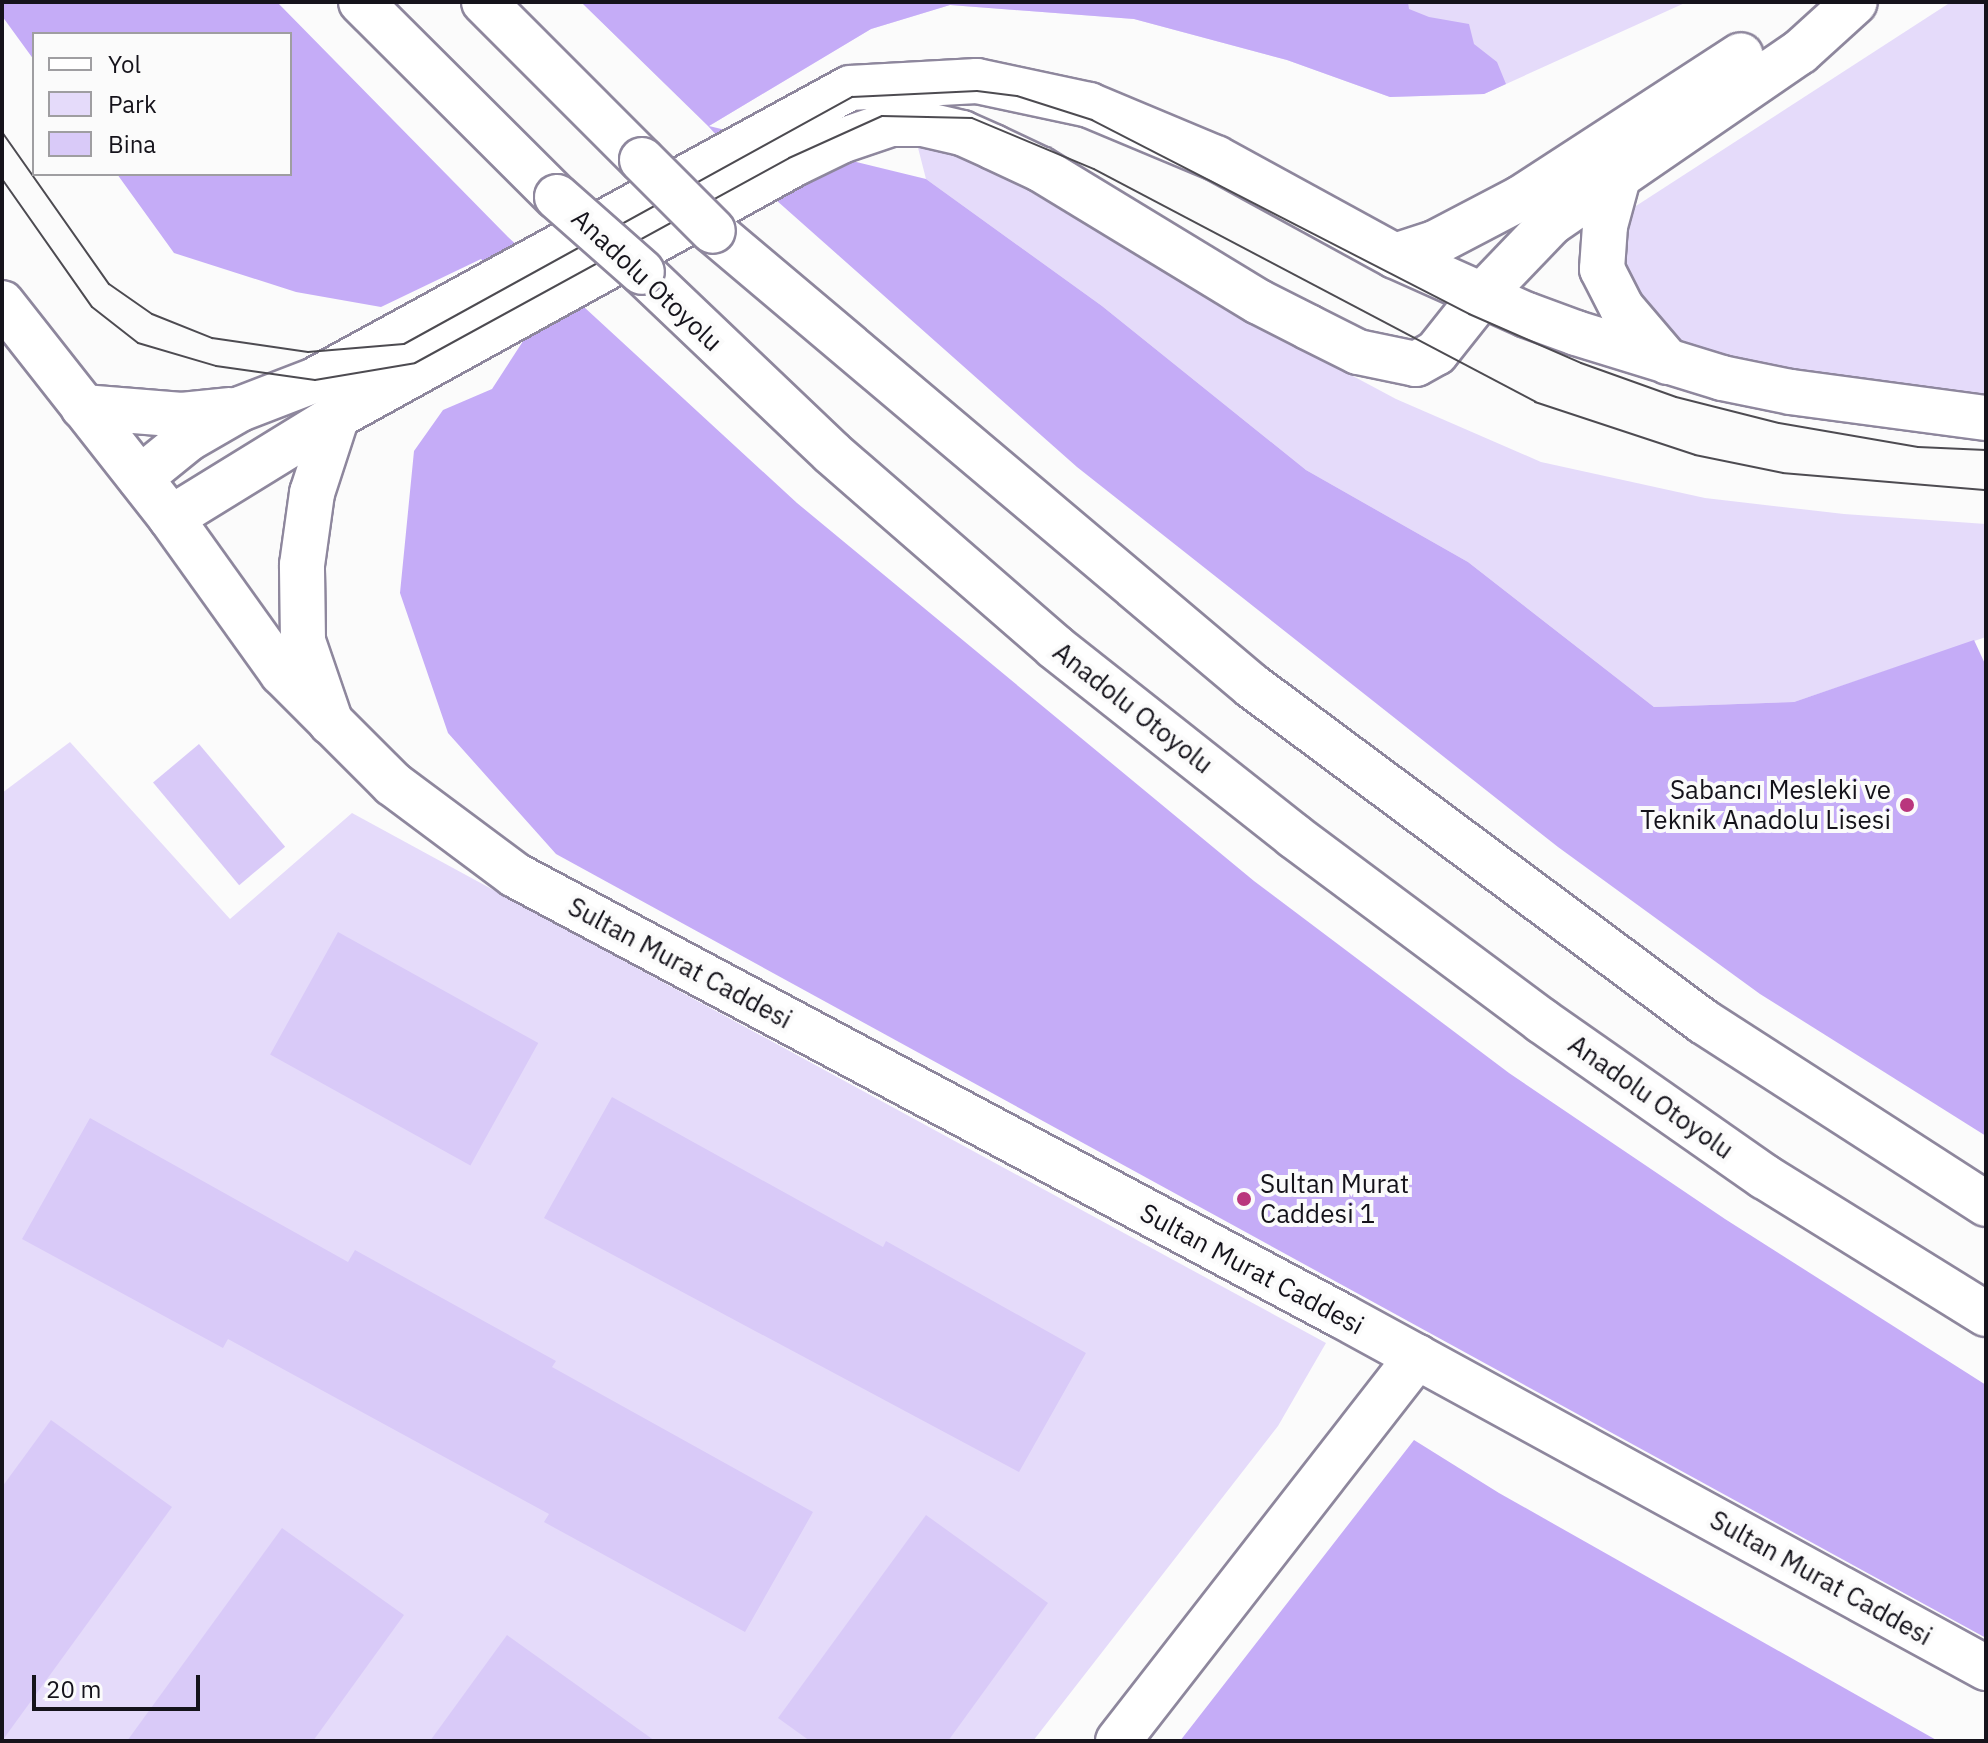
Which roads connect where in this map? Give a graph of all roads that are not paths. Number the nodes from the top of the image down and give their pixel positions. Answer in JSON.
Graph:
{"nodes":[{"id":1,"x":361,"y":2,"type":"edge"},
{"id":2,"x":484,"y":2,"type":"edge"},
{"id":3,"x":1846,"y":2,"type":"edge"},
{"id":4,"x":1855,"y":2,"type":"edge"},
{"id":5,"x":1618,"y":178,"type":"junction"},
{"id":6,"x":1395,"y":256,"type":"junction"},
{"id":7,"x":1483,"y":294,"type":"junction"},
{"id":8,"x":2,"y":303,"type":"edge"},
{"id":9,"x":1668,"y":362,"type":"junction"},
{"id":10,"x":83,"y":407,"type":"junction"},
{"id":11,"x":240,"y":409,"type":"junction"},
{"id":12,"x":337,"y":416,"type":"junction"},
{"id":13,"x":1986,"y":418,"type":"edge"},
{"id":14,"x":140,"y":478,"type":"junction"},
{"id":15,"x":171,"y":518,"type":"junction"},
{"id":16,"x":331,"y":723,"type":"junction"},
{"id":17,"x":1986,"y":1204,"type":"edge"},
{"id":18,"x":1986,"y":1314,"type":"edge"},
{"id":19,"x":1417,"y":1357,"type":"junction"},
{"id":20,"x":1986,"y":1668,"type":"edge"},
{"id":21,"x":1118,"y":1741,"type":"edge"}],
"edges":[{"from":1,"to":18,"type":"main road","name":"Anadolu Otoyolu","bridge":true},
{"from":2,"to":17,"type":"main road","bridge":true},
{"from":3,"to":6,"type":"main road"},
{"from":4,"to":5,"type":"main road"},
{"from":5,"to":7,"type":"main road"},
{"from":5,"to":9,"type":"main road"},
{"from":6,"to":7,"type":"main road"},
{"from":6,"to":11,"type":"main road"},
{"from":7,"to":9,"type":"main road"},
{"from":7,"to":12,"type":"main road"},
{"from":8,"to":10,"type":"main road","name":"Sultan Murat Caddesi"},
{"from":9,"to":13,"type":"main road"},
{"from":10,"to":11,"type":"main road"},
{"from":10,"to":14,"type":"main road","name":"Sultan Murat Caddesi"},
{"from":11,"to":14,"type":"main road"},
{"from":12,"to":15,"type":"main road"},
{"from":12,"to":16,"type":"main road"},
{"from":14,"to":15,"type":"main road","name":"Sultan Murat Caddesi"},
{"from":15,"to":16,"type":"main road","name":"Sultan Murat Caddesi"},
{"from":16,"to":19,"type":"main road","name":"Sultan Murat Caddesi"},
{"from":19,"to":20,"type":"main road","name":"Sultan Murat Caddesi"},
{"from":19,"to":21,"type":"main road"}]}
